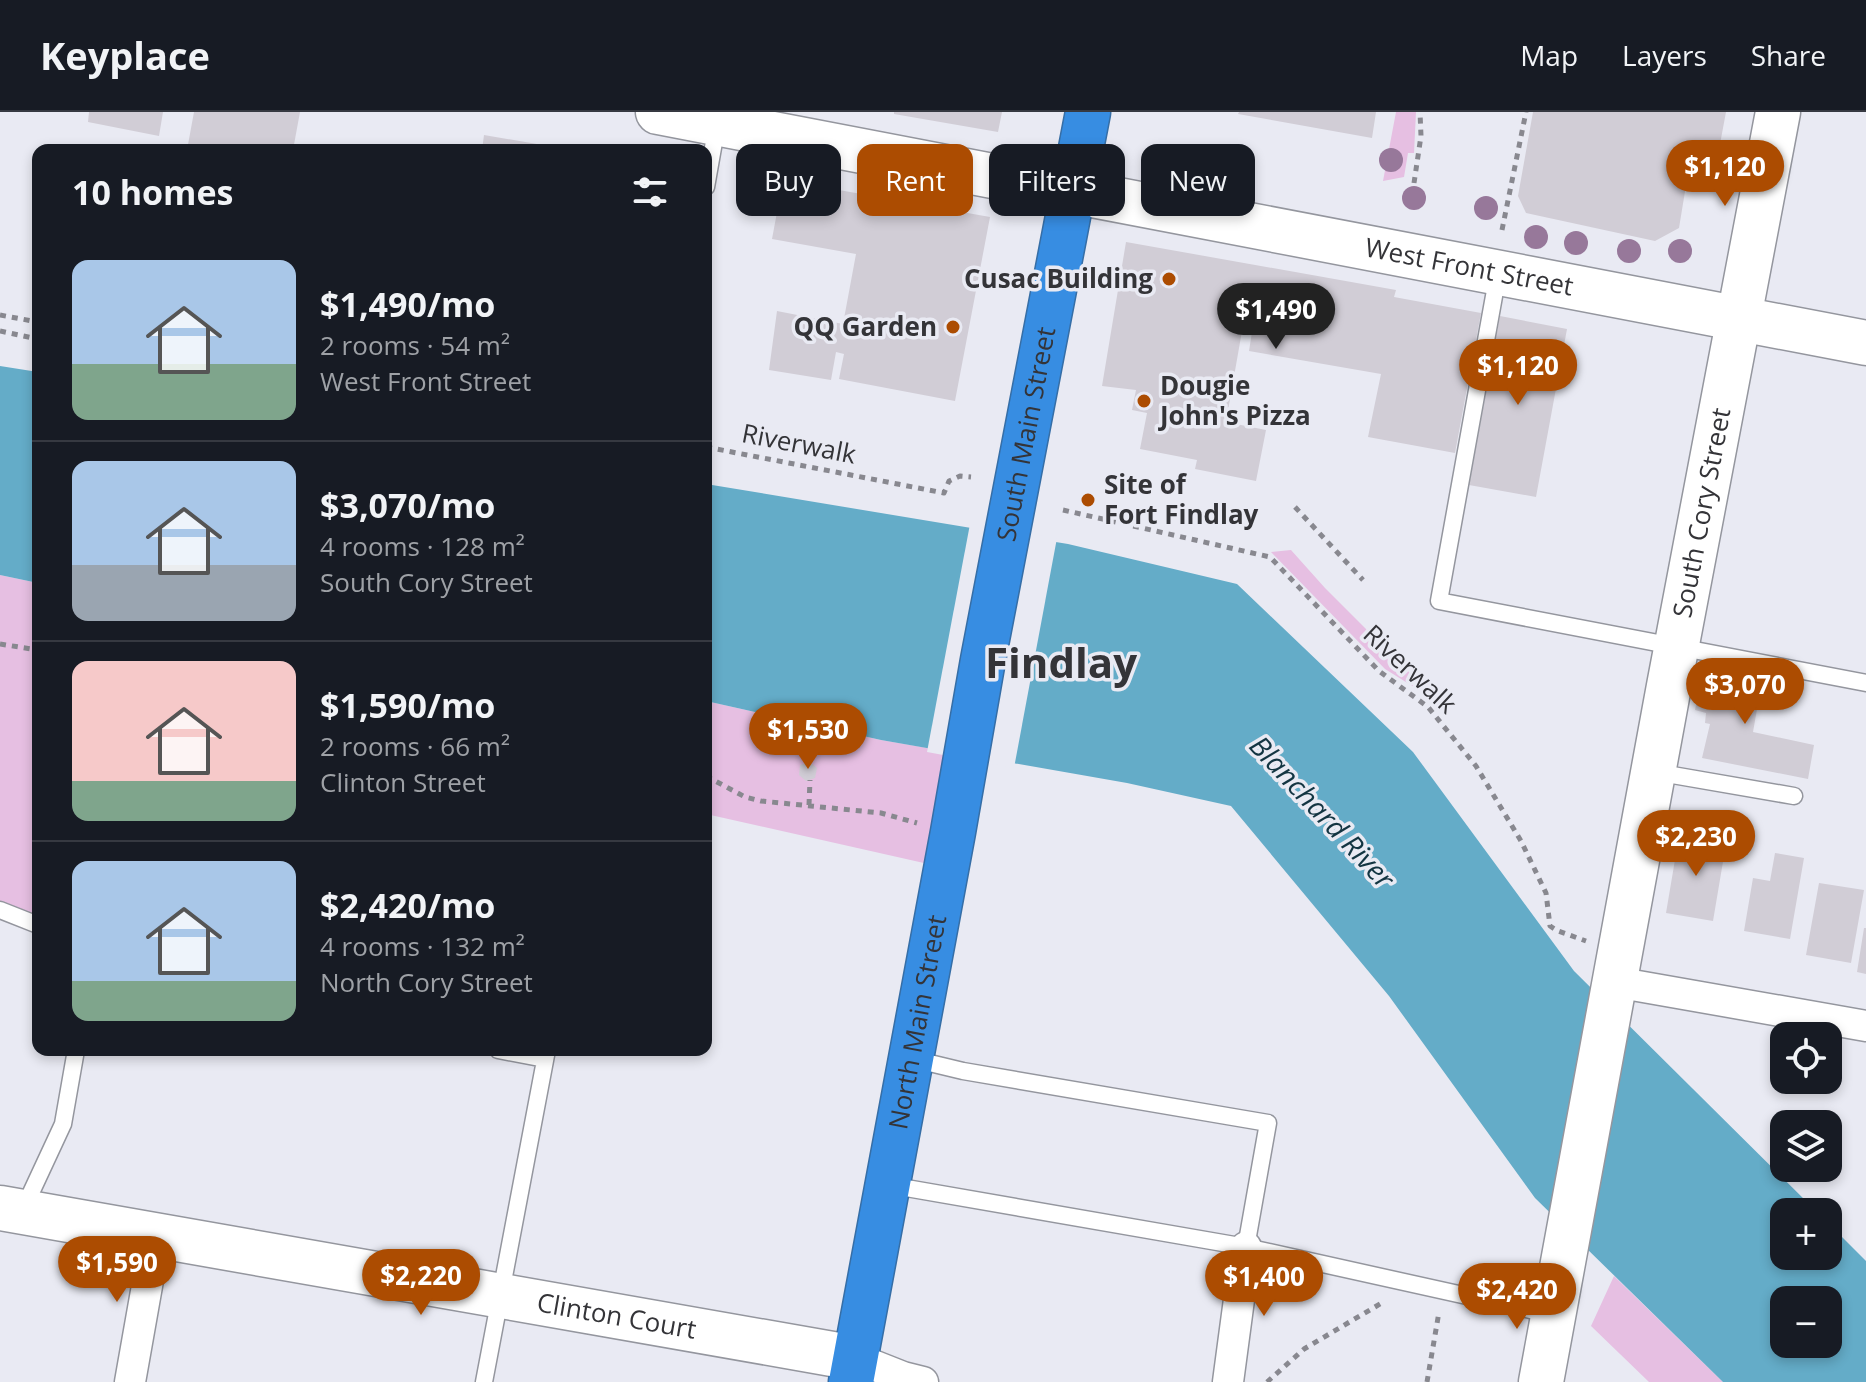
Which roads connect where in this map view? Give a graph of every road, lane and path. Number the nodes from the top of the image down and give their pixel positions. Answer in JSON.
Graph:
{"nodes":[{"id":1,"x":658,"y":112,"type":"edge"},
{"id":2,"x":1088,"y":112,"type":"edge"},
{"id":3,"x":1420,"y":112,"type":"edge"},
{"id":4,"x":1526,"y":112,"type":"edge"},
{"id":5,"x":1778,"y":112,"type":"edge"},
{"id":6,"x":718,"y":118,"type":"edge"},
{"id":7,"x":1082,"y":144,"type":"edge"},
{"id":8,"x":712,"y":152,"type":"edge"},
{"id":9,"x":989,"y":173,"type":"edge"},
{"id":10,"x":1414,"y":183,"type":"dead end"},
{"id":11,"x":1125,"y":201,"type":"edge"},
{"id":12,"x":1068,"y":216,"type":"edge"},
{"id":13,"x":1500,"y":251,"type":"junction"},
{"id":14,"x":0,"y":315,"type":"edge"},
{"id":15,"x":1739,"y":318,"type":"junction"},
{"id":16,"x":32,"y":321,"type":"edge"},
{"id":17,"x":0,"y":331,"type":"edge"},
{"id":18,"x":32,"y":338,"type":"edge"},
{"id":19,"x":1866,"y":343,"type":"edge"},
{"id":20,"x":712,"y":448,"type":"edge"},
{"id":21,"x":971,"y":477,"type":"dead end"},
{"id":22,"x":1295,"y":507,"type":"dead end"},
{"id":23,"x":1063,"y":510,"type":"dead end"},
{"id":24,"x":1363,"y":580,"type":"dead end"},
{"id":25,"x":0,"y":644,"type":"edge"},
{"id":26,"x":1677,"y":646,"type":"junction"},
{"id":27,"x":32,"y":649,"type":"edge"},
{"id":28,"x":983,"y":660,"type":"joint"},
{"id":29,"x":1866,"y":683,"type":"edge"},
{"id":30,"x":1653,"y":771,"type":"junction"},
{"id":31,"x":712,"y":779,"type":"edge"},
{"id":32,"x":810,"y":780,"type":"dead end"},
{"id":33,"x":1794,"y":796,"type":"dead end"},
{"id":34,"x":809,"y":805,"type":"junction"},
{"id":35,"x":953,"y":832,"type":"junction"},
{"id":36,"x":0,"y":910,"type":"edge"},
{"id":37,"x":32,"y":923,"type":"edge"},
{"id":38,"x":1618,"y":968,"type":"junction"},
{"id":39,"x":1866,"y":1026,"type":"edge"},
{"id":40,"x":75,"y":1056,"type":"edge"},
{"id":41,"x":546,"y":1056,"type":"edge"},
{"id":42,"x":911,"y":1058,"type":"junction"},
{"id":43,"x":887,"y":1185,"type":"junction"},
{"id":44,"x":11,"y":1210,"type":"edge"},
{"id":45,"x":156,"y":1235,"type":"junction"},
{"id":46,"x":1246,"y":1247,"type":"junction"},
{"id":47,"x":1413,"y":1284,"type":"junction"},
{"id":48,"x":1443,"y":1290,"type":"junction"},
{"id":49,"x":501,"y":1296,"type":"junction"},
{"id":50,"x":1556,"y":1304,"type":"junction"},
{"id":51,"x":853,"y":1370,"type":"edge"},
{"id":52,"x":130,"y":1382,"type":"edge"},
{"id":53,"x":484,"y":1382,"type":"edge"},
{"id":54,"x":923,"y":1382,"type":"edge"},
{"id":55,"x":1228,"y":1382,"type":"edge"},
{"id":56,"x":1267,"y":1382,"type":"edge"},
{"id":57,"x":1427,"y":1382,"type":"edge"},
{"id":58,"x":1541,"y":1382,"type":"edge"}],
"edges":[{"from":1,"to":6,"type":"street","name":"West Front Street"},
{"from":2,"to":7,"type":"highway","name":"South Main Street"},
{"from":3,"to":10,"type":"path"},
{"from":4,"to":13,"type":"path"},
{"from":5,"to":15,"type":"street","name":"South Cory Street"},
{"from":6,"to":8,"type":"lane"},
{"from":6,"to":9,"type":"street","name":"West Front Street"},
{"from":11,"to":13,"type":"street","name":"West Front Street"},
{"from":12,"to":28,"type":"highway","name":"South Main Street"},
{"from":13,"to":15,"type":"street","name":"West Front Street"},
{"from":13,"to":26,"type":"lane"},
{"from":14,"to":16,"type":"path"},
{"from":15,"to":19,"type":"street","name":"West Front Street"},
{"from":15,"to":26,"type":"street","name":"South Cory Street"},
{"from":17,"to":18,"type":"path"},
{"from":20,"to":21,"type":"path","name":"Riverwalk"},
{"from":22,"to":24,"type":"path"},
{"from":23,"to":38,"type":"path","name":"Riverwalk"},
{"from":25,"to":27,"type":"path"},
{"from":26,"to":29,"type":"lane"},
{"from":26,"to":30,"type":"street","name":"South Cory Street"},
{"from":28,"to":35,"type":"highway","name":"North Main Street"},
{"from":30,"to":33,"type":"lane"},
{"from":30,"to":38,"type":"street","name":"South Cory Street"},
{"from":31,"to":34,"type":"path"},
{"from":32,"to":34,"type":"path"},
{"from":34,"to":35,"type":"path"},
{"from":35,"to":42,"type":"highway","name":"North Main Street"},
{"from":36,"to":37,"type":"lane"},
{"from":38,"to":39,"type":"street"},
{"from":38,"to":50,"type":"street","name":"South Cory Street"},
{"from":40,"to":44,"type":"lane"},
{"from":41,"to":49,"type":"lane"},
{"from":42,"to":43,"type":"highway","name":"North Main Street"},
{"from":42,"to":46,"type":"lane"},
{"from":43,"to":46,"type":"lane"},
{"from":43,"to":51,"type":"highway","name":"North Main Street"},
{"from":44,"to":45,"type":"street","name":"Clinton Court"},
{"from":45,"to":49,"type":"street","name":"Clinton Court"},
{"from":45,"to":52,"type":"street"},
{"from":46,"to":47,"type":"lane"},
{"from":46,"to":55,"type":"street"},
{"from":47,"to":48,"type":"lane"},
{"from":47,"to":56,"type":"path"},
{"from":48,"to":50,"type":"lane"},
{"from":48,"to":57,"type":"path"},
{"from":49,"to":51,"type":"street","name":"Clinton Court"},
{"from":49,"to":53,"type":"lane"},
{"from":50,"to":58,"type":"street","name":"South Cory Street"},
{"from":51,"to":54,"type":"street"}]}
